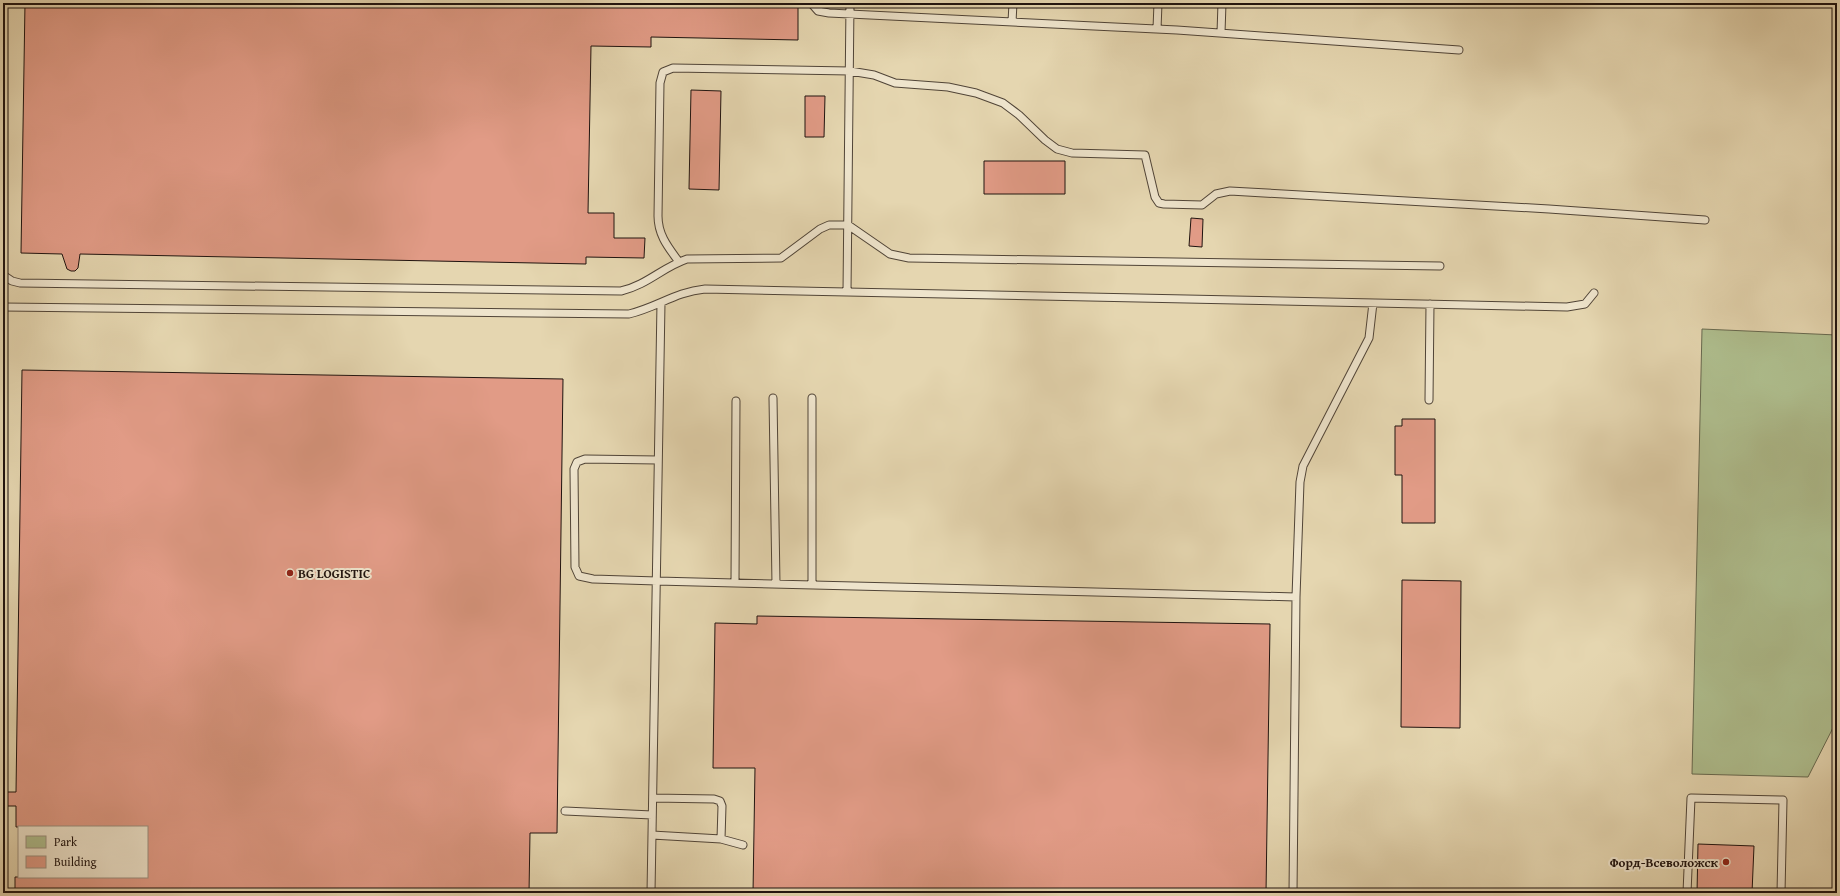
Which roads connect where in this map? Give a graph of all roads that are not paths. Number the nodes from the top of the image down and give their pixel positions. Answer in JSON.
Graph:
{"nodes":[{"id":1,"x":811,"y":3,"type":"edge"},
{"id":2,"x":850,"y":3,"type":"edge"},
{"id":3,"x":1013,"y":3,"type":"edge"},
{"id":4,"x":1158,"y":3,"type":"edge"},
{"id":5,"x":1222,"y":3,"type":"edge"},
{"id":6,"x":850,"y":13,"type":"junction"},
{"id":7,"x":1012,"y":22,"type":"junction"},
{"id":8,"x":1157,"y":29,"type":"junction"},
{"id":9,"x":1221,"y":33,"type":"junction"},
{"id":10,"x":1459,"y":50,"type":"dead end"},
{"id":11,"x":850,"y":70,"type":"junction"},
{"id":12,"x":1705,"y":220,"type":"dead end"},
{"id":13,"x":848,"y":225,"type":"junction"},
{"id":14,"x":679,"y":262,"type":"junction"},
{"id":15,"x":1440,"y":266,"type":"dead end"},
{"id":16,"x":3,"y":275,"type":"edge"},
{"id":17,"x":848,"y":292,"type":"junction"},
{"id":18,"x":1594,"y":293,"type":"dead end"},
{"id":19,"x":661,"y":303,"type":"junction"},
{"id":20,"x":1373,"y":303,"type":"junction"},
{"id":21,"x":1430,"y":304,"type":"junction"},
{"id":22,"x":3,"y":308,"type":"edge"},
{"id":23,"x":773,"y":398,"type":"dead end"},
{"id":24,"x":812,"y":398,"type":"dead end"},
{"id":25,"x":1429,"y":400,"type":"dead end"},
{"id":26,"x":736,"y":401,"type":"dead end"},
{"id":27,"x":658,"y":460,"type":"junction"},
{"id":28,"x":657,"y":582,"type":"junction"},
{"id":29,"x":735,"y":583,"type":"junction"},
{"id":30,"x":776,"y":584,"type":"junction"},
{"id":31,"x":812,"y":585,"type":"junction"},
{"id":32,"x":1296,"y":597,"type":"junction"},
{"id":33,"x":653,"y":798,"type":"junction"},
{"id":34,"x":565,"y":811,"type":"dead end"},
{"id":35,"x":652,"y":815,"type":"junction"},
{"id":36,"x":652,"y":835,"type":"junction"},
{"id":37,"x":722,"y":839,"type":"junction"},
{"id":38,"x":743,"y":845,"type":"dead end"},
{"id":39,"x":651,"y":893,"type":"edge"},
{"id":40,"x":1292,"y":893,"type":"edge"},
{"id":41,"x":1687,"y":893,"type":"edge"},
{"id":42,"x":1782,"y":893,"type":"edge"}],
"edges":[{"from":1,"to":6,"type":"lane"},
{"from":2,"to":6,"type":"lane"},
{"from":3,"to":7,"type":"lane"},
{"from":4,"to":8,"type":"lane"},
{"from":5,"to":9,"type":"lane"},
{"from":6,"to":7,"type":"lane"},
{"from":6,"to":11,"type":"lane"},
{"from":7,"to":8,"type":"lane"},
{"from":8,"to":9,"type":"lane"},
{"from":9,"to":10,"type":"lane"},
{"from":11,"to":12,"type":"lane"},
{"from":11,"to":13,"type":"lane"},
{"from":11,"to":14,"type":"lane"},
{"from":13,"to":14,"type":"lane"},
{"from":13,"to":15,"type":"lane"},
{"from":13,"to":17,"type":"lane"},
{"from":14,"to":16,"type":"lane"},
{"from":17,"to":19,"type":"lane"},
{"from":17,"to":20,"type":"lane"},
{"from":18,"to":21,"type":"lane"},
{"from":19,"to":22,"type":"lane"},
{"from":19,"to":27,"type":"lane"},
{"from":20,"to":21,"type":"lane"},
{"from":20,"to":32,"type":"lane"},
{"from":21,"to":25,"type":"lane"},
{"from":23,"to":30,"type":"lane"},
{"from":24,"to":31,"type":"lane"},
{"from":26,"to":29,"type":"lane"},
{"from":27,"to":28,"type":"lane"},
{"from":27,"to":28,"type":"lane"},
{"from":28,"to":29,"type":"lane"},
{"from":28,"to":33,"type":"lane"},
{"from":29,"to":30,"type":"lane"},
{"from":30,"to":31,"type":"lane"},
{"from":31,"to":32,"type":"lane"},
{"from":32,"to":40,"type":"lane"},
{"from":33,"to":35,"type":"lane"},
{"from":33,"to":37,"type":"lane"},
{"from":34,"to":35,"type":"lane"},
{"from":35,"to":36,"type":"lane"},
{"from":36,"to":37,"type":"lane"},
{"from":36,"to":39,"type":"lane"},
{"from":37,"to":38,"type":"lane"},
{"from":41,"to":42,"type":"lane"}]}
